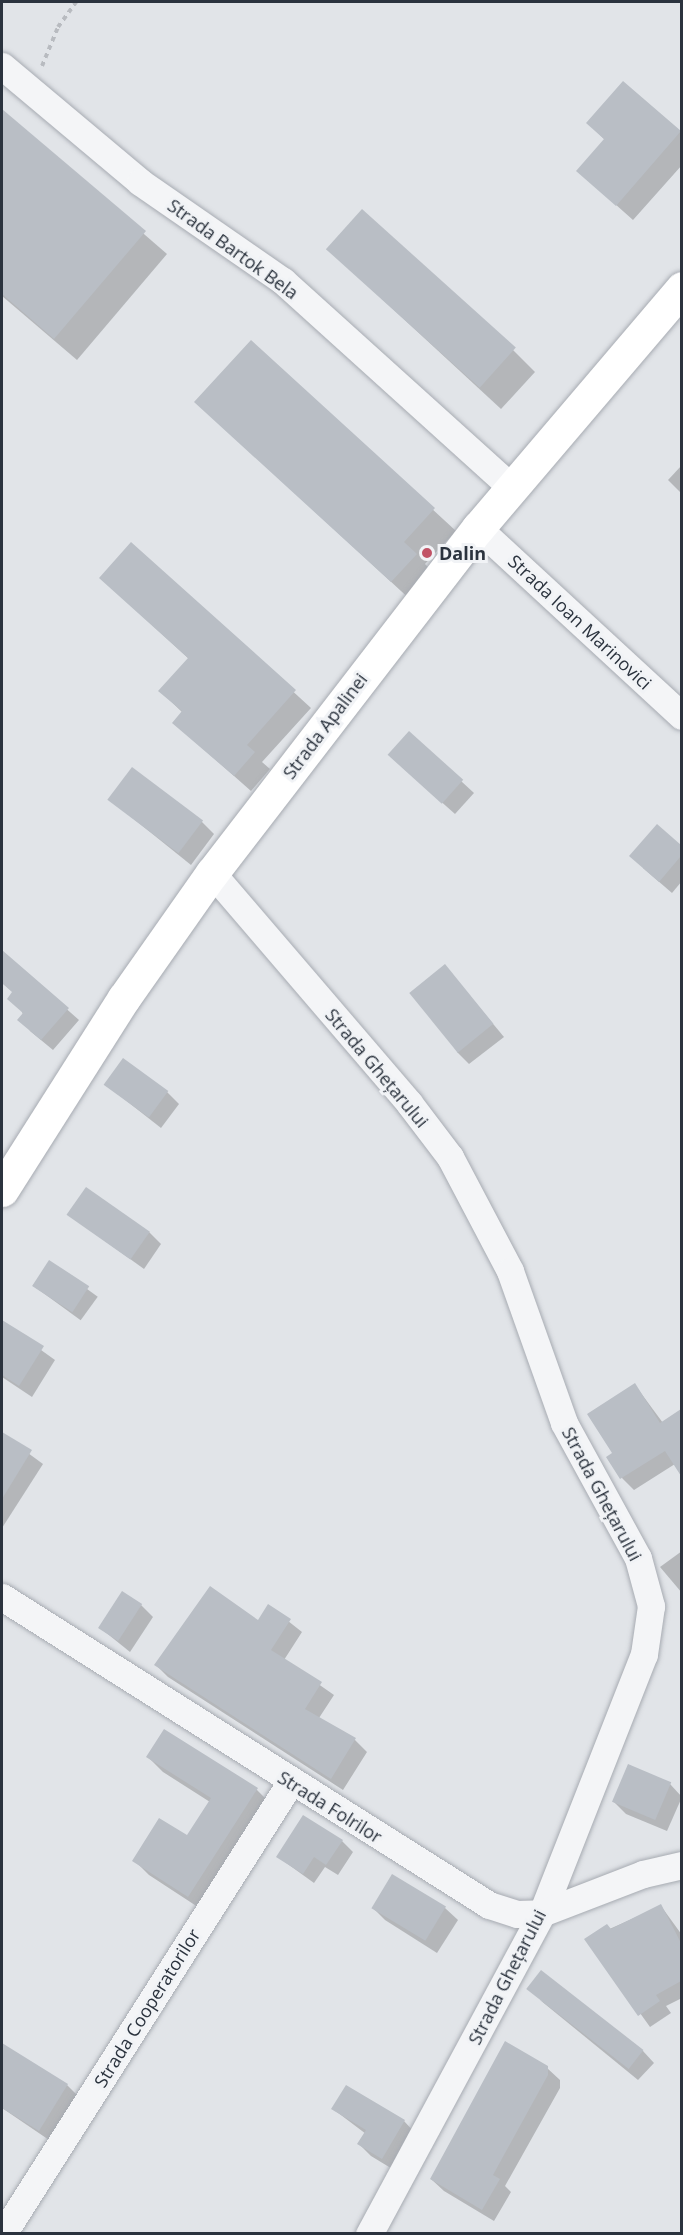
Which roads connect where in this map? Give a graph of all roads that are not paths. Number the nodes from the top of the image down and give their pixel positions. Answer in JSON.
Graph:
{"nodes":[{"id":1,"x":2,"y":66,"type":"edge"},
{"id":2,"x":681,"y":288,"type":"edge"},
{"id":3,"x":512,"y":487,"type":"junction"},
{"id":4,"x":478,"y":528,"type":"junction"},
{"id":5,"x":681,"y":716,"type":"edge"},
{"id":6,"x":212,"y":873,"type":"junction"},
{"id":7,"x":2,"y":1190,"type":"edge"},
{"id":8,"x":2,"y":1598,"type":"edge"},
{"id":9,"x":290,"y":1782,"type":"junction"},
{"id":10,"x":681,"y":1865,"type":"edge"},
{"id":11,"x":542,"y":1913,"type":"junction"},
{"id":12,"x":3,"y":2234,"type":"edge"},
{"id":13,"x":369,"y":2234,"type":"edge"}],
"edges":[{"from":1,"to":3,"type":"street","name":"Strada Bartok Bela"},
{"from":2,"to":3,"type":"street","name":"Strada Apalinei"},
{"from":3,"to":4,"type":"street","name":"Strada Apalinei"},
{"from":4,"to":5,"type":"street","name":"Strada Ioan Marinovici"},
{"from":4,"to":6,"type":"street","name":"Strada Apalinei"},
{"from":6,"to":7,"type":"street","name":"Strada Apalinei"},
{"from":6,"to":11,"type":"street","name":"Strada Ghețarului"},
{"from":8,"to":9,"type":"street","name":"Strada Folrilor"},
{"from":9,"to":11,"type":"street","name":"Strada Folrilor"},
{"from":9,"to":12,"type":"street","name":"Strada Cooperatorilor"},
{"from":10,"to":11,"type":"street","name":"Strada Folrilor"},
{"from":11,"to":13,"type":"street","name":"Strada Ghețarului"}]}
